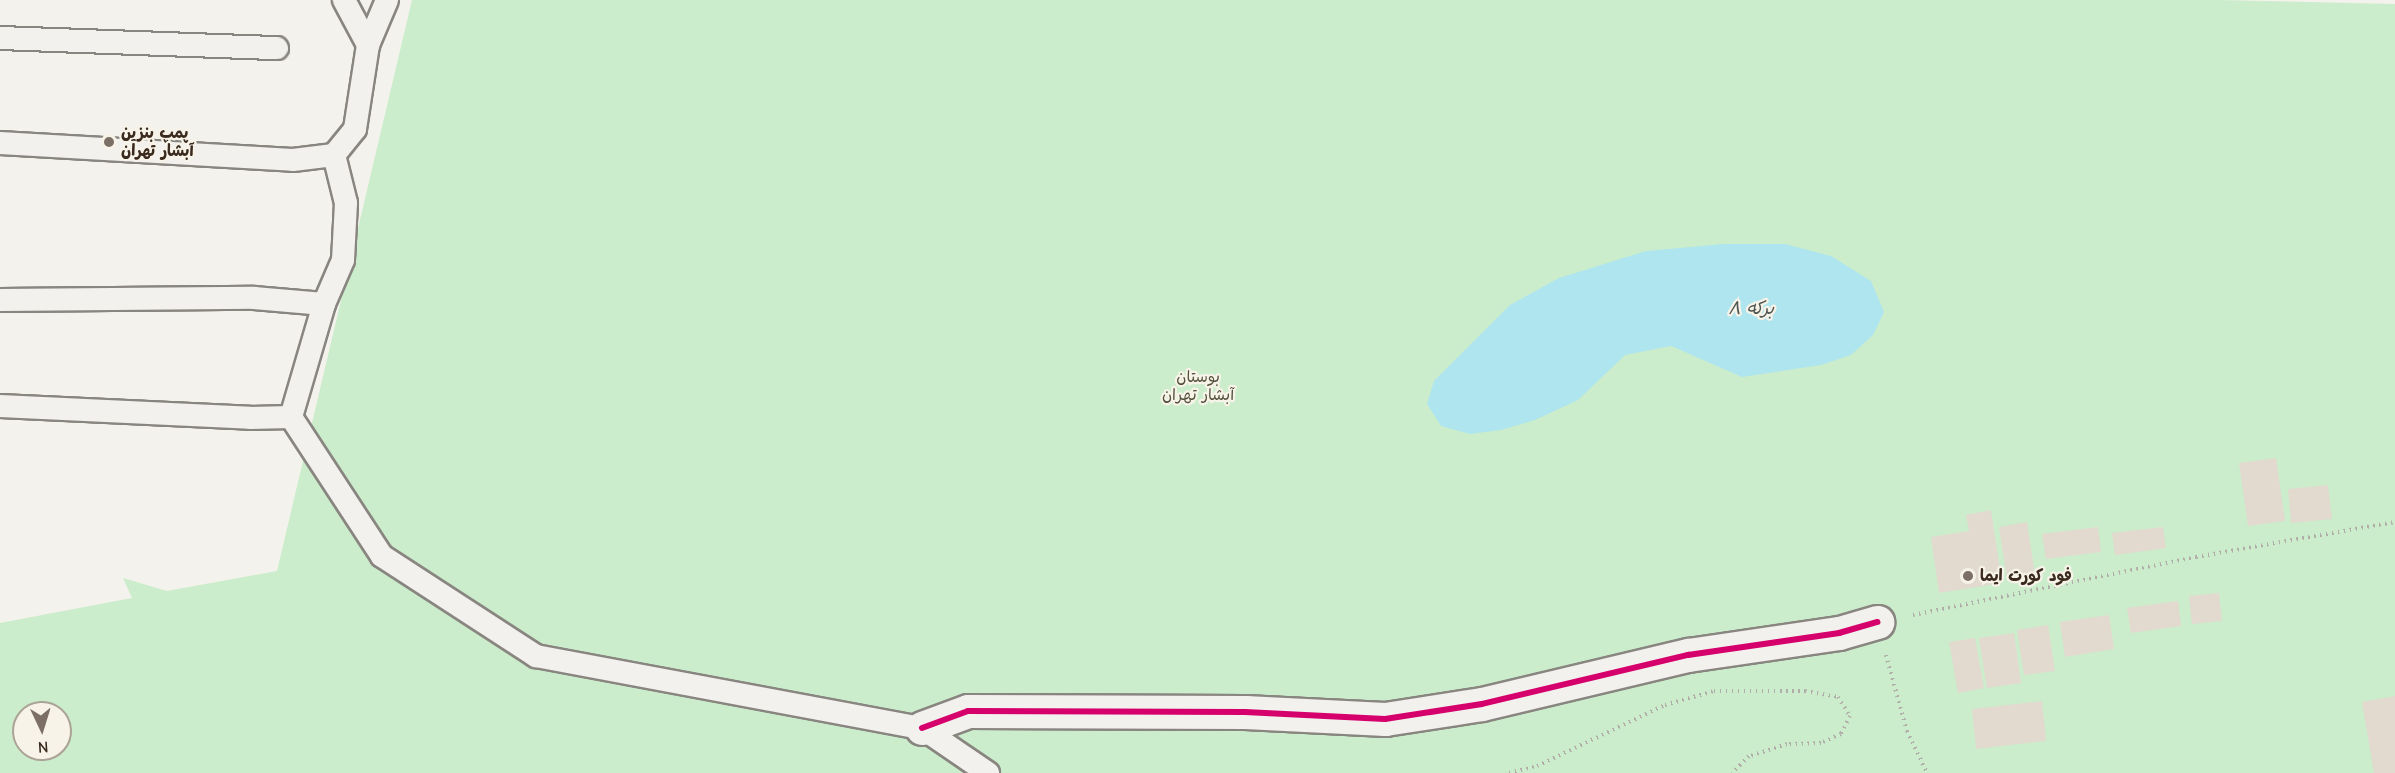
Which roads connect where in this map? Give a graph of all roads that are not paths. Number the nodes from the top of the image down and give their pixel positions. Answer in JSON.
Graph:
{"nodes":[{"id":1,"x":344,"y":0,"type":"edge"},
{"id":2,"x":387,"y":0,"type":"edge"},
{"id":3,"x":0,"y":38,"type":"edge"},
{"id":4,"x":368,"y":45,"type":"junction"},
{"id":5,"x":277,"y":48,"type":"dead end"},
{"id":6,"x":0,"y":142,"type":"edge"},
{"id":7,"x":334,"y":155,"type":"junction"},
{"id":8,"x":0,"y":300,"type":"edge"},
{"id":9,"x":324,"y":304,"type":"junction"},
{"id":10,"x":0,"y":406,"type":"edge"},
{"id":11,"x":291,"y":417,"type":"junction"},
{"id":12,"x":1877,"y":622,"type":"road end"},
{"id":13,"x":922,"y":728,"type":"junction"},
{"id":14,"x":988,"y":773,"type":"edge"}],
"edges":[{"from":1,"to":4,"type":"lane"},
{"from":2,"to":4,"type":"lane"},
{"from":3,"to":5,"type":"lane"},
{"from":4,"to":7,"type":"lane"},
{"from":6,"to":7,"type":"lane"},
{"from":7,"to":9,"type":"lane"},
{"from":8,"to":9,"type":"lane"},
{"from":9,"to":11,"type":"lane"},
{"from":10,"to":11,"type":"lane"},
{"from":11,"to":13,"type":"lane"},
{"from":12,"to":13,"type":"street"},
{"from":13,"to":14,"type":"lane"}]}
